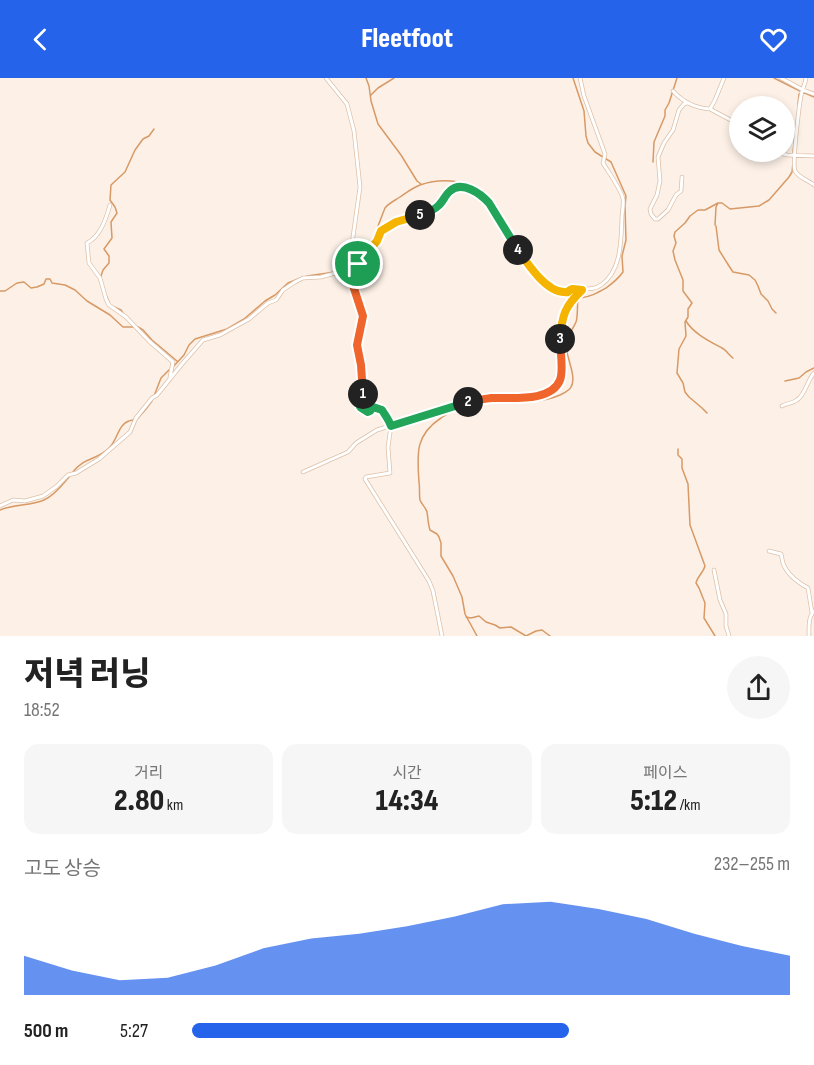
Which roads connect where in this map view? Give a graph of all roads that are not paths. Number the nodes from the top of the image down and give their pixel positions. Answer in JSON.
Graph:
{"nodes":[{"id":1,"x":326,"y":78,"type":"edge"},
{"id":2,"x":580,"y":78,"type":"edge"},
{"id":3,"x":724,"y":78,"type":"edge"},
{"id":4,"x":781,"y":78,"type":"edge"},
{"id":5,"x":806,"y":78,"type":"edge"},
{"id":6,"x":673,"y":91,"type":"dead end"},
{"id":7,"x":802,"y":92,"type":"junction"},
{"id":8,"x":814,"y":94,"type":"edge"},
{"id":9,"x":687,"y":103,"type":"junction"},
{"id":10,"x":710,"y":109,"type":"junction"},
{"id":11,"x":729,"y":119,"type":"edge"},
{"id":12,"x":796,"y":155,"type":"junction"},
{"id":13,"x":814,"y":156,"type":"edge"},
{"id":14,"x":682,"y":177,"type":"dead end"},
{"id":15,"x":814,"y":185,"type":"edge"},
{"id":16,"x":110,"y":205,"type":"dead end"},
{"id":17,"x":358,"y":264,"type":"junction"},
{"id":18,"x":348,"y":270,"type":"junction"},
{"id":19,"x":582,"y":290,"type":"junction"},
{"id":20,"x":814,"y":373,"type":"edge"},
{"id":21,"x":170,"y":378,"type":"junction"},
{"id":22,"x":782,"y":406,"type":"dead end"},
{"id":23,"x":391,"y":426,"type":"junction"},
{"id":24,"x":303,"y":472,"type":"dead end"},
{"id":25,"x":0,"y":506,"type":"edge"},
{"id":26,"x":769,"y":551,"type":"dead end"},
{"id":27,"x":714,"y":570,"type":"dead end"},
{"id":28,"x":813,"y":612,"type":"edge"},
{"id":29,"x":441,"y":636,"type":"edge"},
{"id":30,"x":729,"y":636,"type":"edge"},
{"id":31,"x":809,"y":636,"type":"edge"}],
"edges":[{"from":1,"to":17,"type":"street"},
{"from":2,"to":19,"type":"street"},
{"from":3,"to":10,"type":"street"},
{"from":4,"to":7,"type":"street"},
{"from":5,"to":7,"type":"street"},
{"from":6,"to":9,"type":"street"},
{"from":7,"to":8,"type":"street"},
{"from":7,"to":12,"type":"street"},
{"from":9,"to":10,"type":"street"},
{"from":9,"to":14,"type":"street"},
{"from":10,"to":11,"type":"street"},
{"from":12,"to":13,"type":"street"},
{"from":12,"to":15,"type":"street"},
{"from":16,"to":21,"type":"street"},
{"from":17,"to":18,"type":"street"},
{"from":17,"to":19,"type":"street"},
{"from":18,"to":21,"type":"street"},
{"from":18,"to":23,"type":"street"},
{"from":19,"to":23,"type":"street"},
{"from":20,"to":22,"type":"street"},
{"from":21,"to":25,"type":"street"},
{"from":23,"to":24,"type":"street"},
{"from":23,"to":29,"type":"street"},
{"from":26,"to":28,"type":"street"},
{"from":27,"to":30,"type":"street"},
{"from":28,"to":31,"type":"street"}]}
